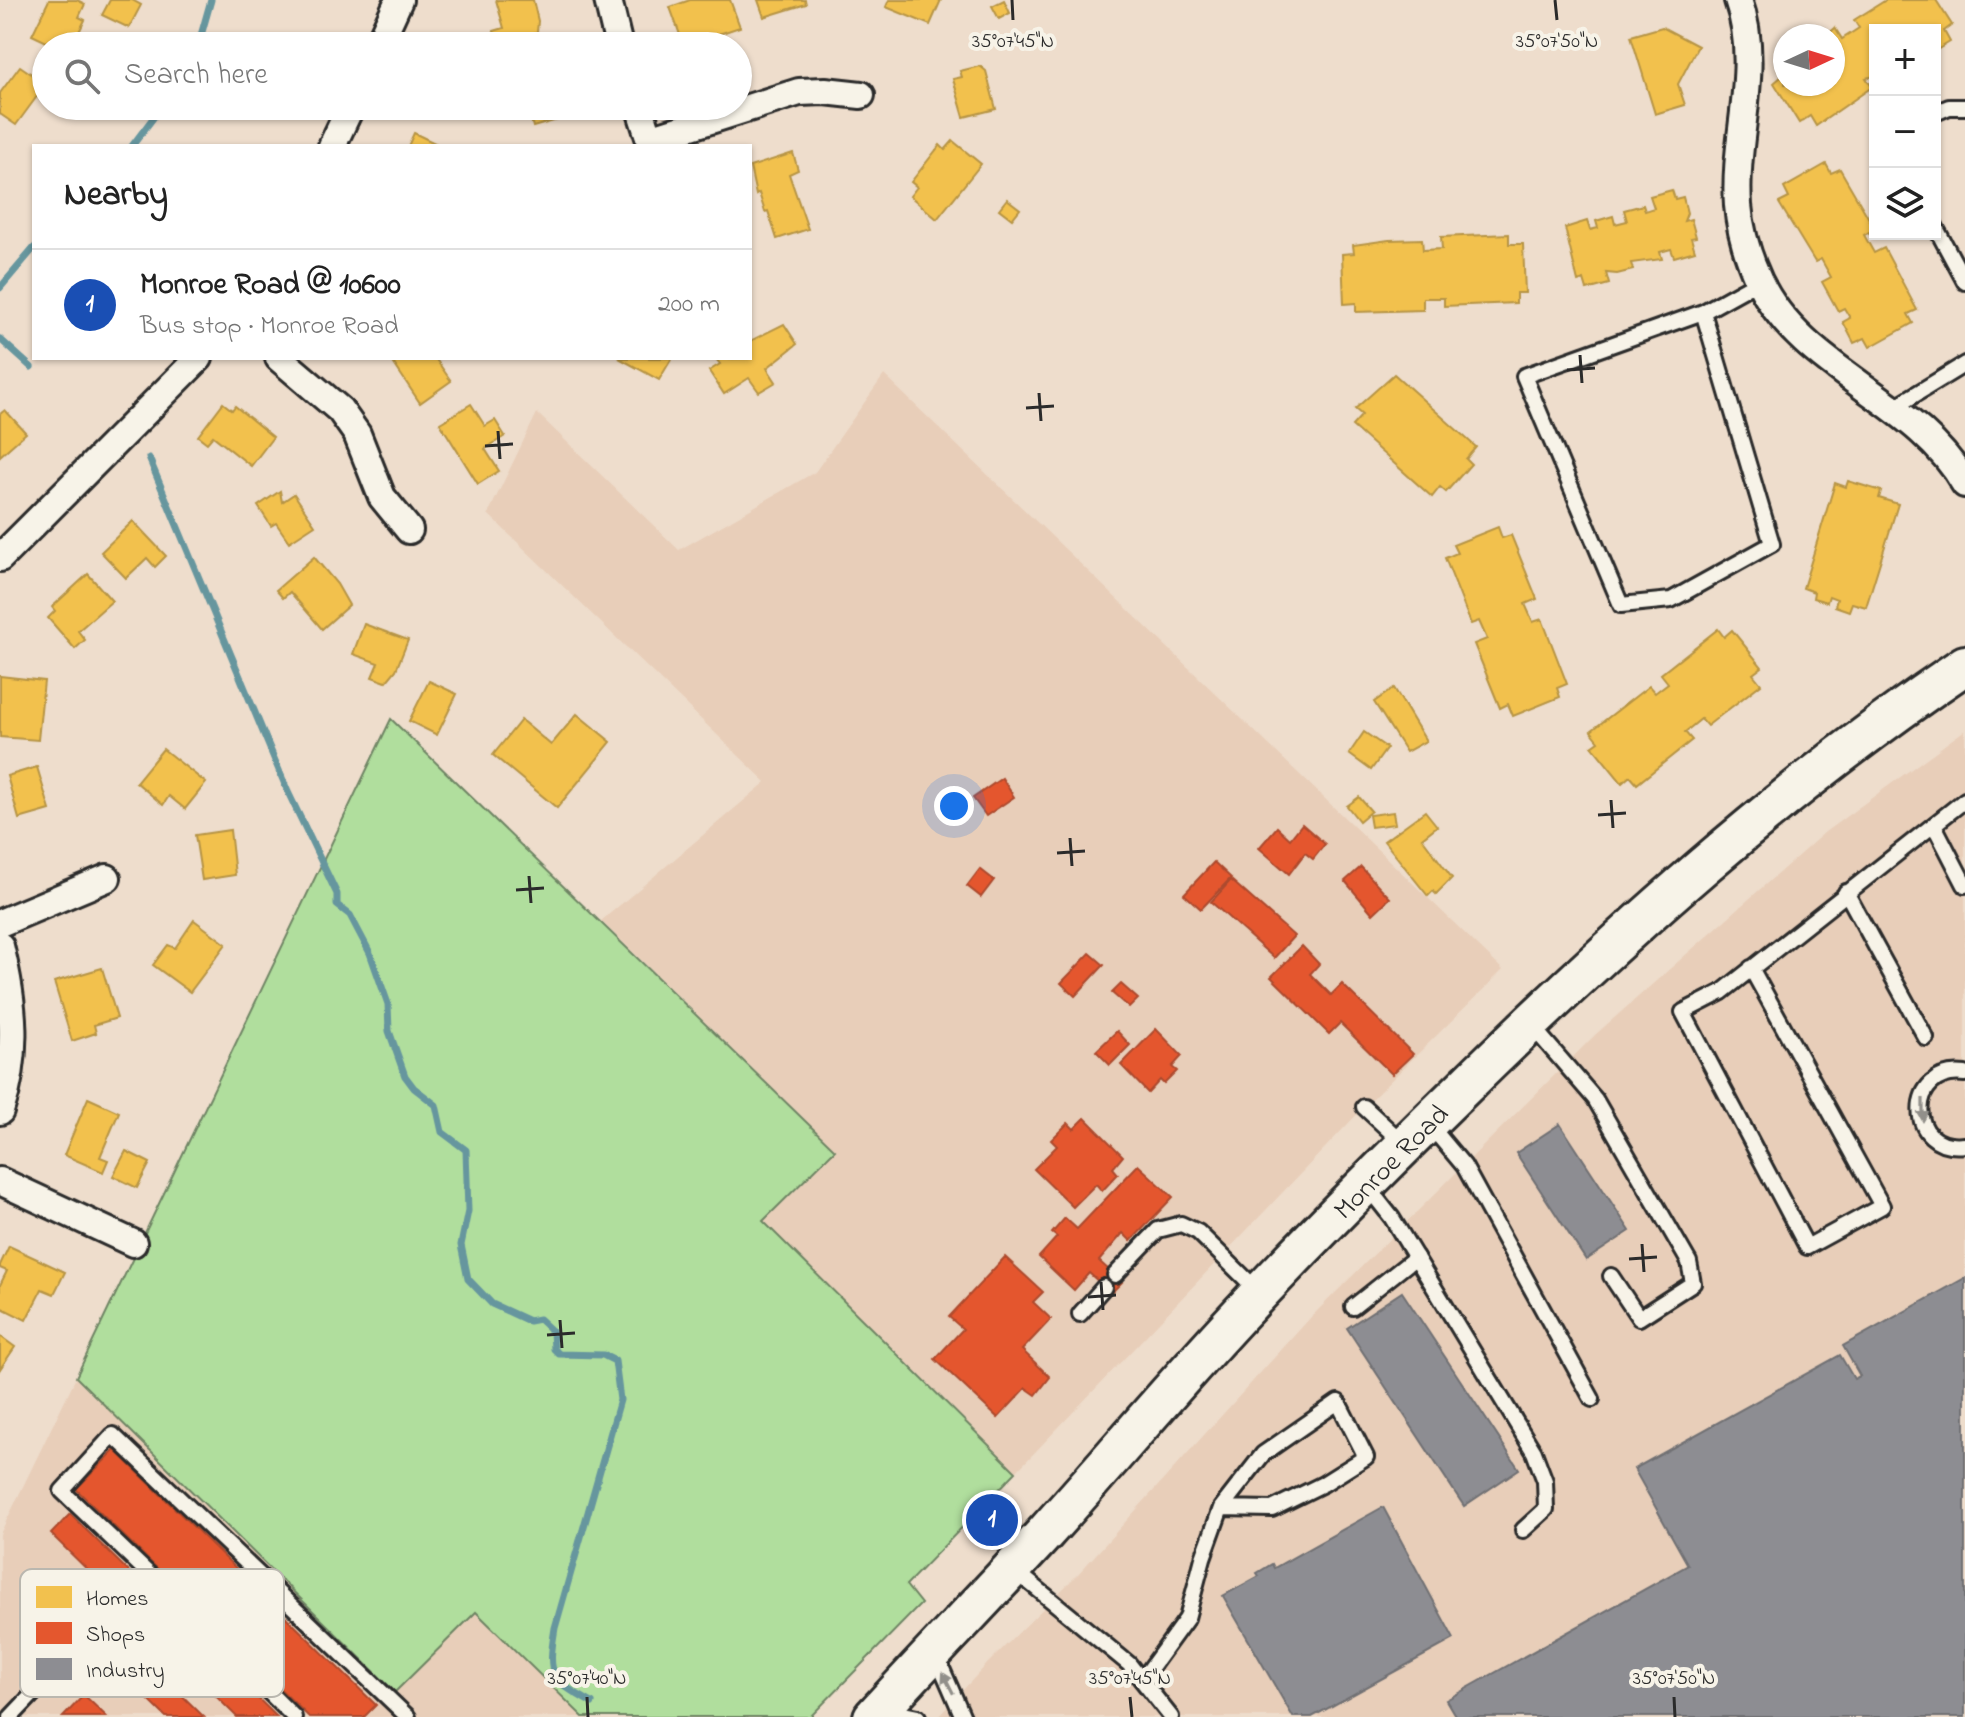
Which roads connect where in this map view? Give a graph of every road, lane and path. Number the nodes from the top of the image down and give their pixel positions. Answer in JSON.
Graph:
{"nodes":[{"id":1,"x":399,"y":0,"type":"edge"},
{"id":2,"x":608,"y":0,"type":"edge"},
{"id":3,"x":1738,"y":0,"type":"edge"},
{"id":4,"x":384,"y":32,"type":"edge"},
{"id":5,"x":616,"y":32,"type":"edge"},
{"id":6,"x":861,"y":95,"type":"dead end"},
{"id":7,"x":1965,"y":107,"type":"edge"},
{"id":8,"x":752,"y":108,"type":"edge"},
{"id":9,"x":1941,"y":110,"type":"edge"},
{"id":10,"x":344,"y":120,"type":"edge"},
{"id":11,"x":644,"y":120,"type":"edge"},
{"id":12,"x":716,"y":120,"type":"edge"},
{"id":13,"x":651,"y":142,"type":"edge"},
{"id":14,"x":333,"y":144,"type":"edge"},
{"id":15,"x":1941,"y":237,"type":"edge"},
{"id":16,"x":1759,"y":281,"type":"junction"},
{"id":17,"x":1965,"y":282,"type":"edge"},
{"id":18,"x":1703,"y":312,"type":"junction"},
{"id":19,"x":197,"y":360,"type":"edge"},
{"id":20,"x":281,"y":360,"type":"edge"},
{"id":21,"x":1965,"y":364,"type":"edge"},
{"id":22,"x":1893,"y":408,"type":"junction"},
{"id":23,"x":1965,"y":484,"type":"edge"},
{"id":24,"x":409,"y":530,"type":"dead end"},
{"id":25,"x":0,"y":558,"type":"edge"},
{"id":26,"x":1965,"y":665,"type":"edge"},
{"id":27,"x":1965,"y":800,"type":"edge"},
{"id":28,"x":1934,"y":825,"type":"junction"},
{"id":29,"x":107,"y":878,"type":"dead end"},
{"id":30,"x":1965,"y":885,"type":"edge"},
{"id":31,"x":1846,"y":892,"type":"junction"},
{"id":32,"x":0,"y":923,"type":"edge"},
{"id":33,"x":0,"y":946,"type":"edge"},
{"id":34,"x":1751,"y":968,"type":"junction"},
{"id":35,"x":1529,"y":1023,"type":"junction"},
{"id":36,"x":1926,"y":1038,"type":"dead end"},
{"id":37,"x":1965,"y":1074,"type":"edge"},
{"id":38,"x":1364,"y":1107,"type":"dead end"},
{"id":39,"x":0,"y":1111,"type":"edge"},
{"id":40,"x":1417,"y":1134,"type":"junction"},
{"id":41,"x":1965,"y":1145,"type":"edge"},
{"id":42,"x":0,"y":1181,"type":"edge"},
{"id":43,"x":1366,"y":1184,"type":"junction"},
{"id":44,"x":133,"y":1243,"type":"dead end"},
{"id":45,"x":1416,"y":1257,"type":"junction"},
{"id":46,"x":1115,"y":1275,"type":"dead end"},
{"id":47,"x":1611,"y":1276,"type":"dead end"},
{"id":48,"x":1104,"y":1287,"type":"dead end"},
{"id":49,"x":1260,"y":1293,"type":"junction"},
{"id":50,"x":1353,"y":1307,"type":"dead end"},
{"id":51,"x":1080,"y":1314,"type":"dead end"},
{"id":52,"x":1592,"y":1399,"type":"dead end"},
{"id":53,"x":1221,"y":1508,"type":"junction"},
{"id":54,"x":1523,"y":1530,"type":"dead end"},
{"id":55,"x":1012,"y":1568,"type":"junction"},
{"id":56,"x":142,"y":1569,"type":"edge"},
{"id":57,"x":253,"y":1569,"type":"edge"},
{"id":58,"x":284,"y":1598,"type":"edge"},
{"id":59,"x":935,"y":1649,"type":"junction"},
{"id":60,"x":1142,"y":1680,"type":"junction"},
{"id":61,"x":30,"y":1697,"type":"edge"},
{"id":62,"x":273,"y":1697,"type":"edge"},
{"id":63,"x":877,"y":1713,"type":"edge"},
{"id":64,"x":11,"y":1717,"type":"edge"},
{"id":65,"x":294,"y":1717,"type":"edge"},
{"id":66,"x":408,"y":1717,"type":"edge"},
{"id":67,"x":918,"y":1717,"type":"edge"},
{"id":68,"x":963,"y":1717,"type":"edge"},
{"id":69,"x":1171,"y":1717,"type":"edge"}],
"edges":[{"from":1,"to":4,"type":"street"},
{"from":2,"to":5,"type":"street"},
{"from":3,"to":16,"type":"street"},
{"from":6,"to":8,"type":"street"},
{"from":7,"to":9,"type":"lane"},
{"from":10,"to":14,"type":"street"},
{"from":11,"to":13,"type":"street"},
{"from":12,"to":13,"type":"street"},
{"from":15,"to":17,"type":"lane"},
{"from":16,"to":18,"type":"lane"},
{"from":16,"to":22,"type":"street"},
{"from":18,"to":18,"type":"lane"},
{"from":19,"to":25,"type":"street"},
{"from":20,"to":24,"type":"street"},
{"from":21,"to":22,"type":"lane"},
{"from":22,"to":23,"type":"street"},
{"from":26,"to":35,"type":"main road","name":"Monroe Road"},
{"from":27,"to":28,"type":"lane"},
{"from":28,"to":30,"type":"lane"},
{"from":28,"to":31,"type":"lane"},
{"from":29,"to":32,"type":"street"},
{"from":31,"to":34,"type":"lane"},
{"from":31,"to":36,"type":"lane"},
{"from":33,"to":39,"type":"street"},
{"from":34,"to":34,"type":"lane"},
{"from":35,"to":40,"type":"main road","name":"Monroe Road"},
{"from":35,"to":47,"type":"lane"},
{"from":37,"to":41,"type":"lane","one_way":true},
{"from":38,"to":40,"type":"lane"},
{"from":40,"to":43,"type":"main road","name":"Monroe Road"},
{"from":40,"to":52,"type":"lane"},
{"from":42,"to":44,"type":"street"},
{"from":43,"to":45,"type":"lane"},
{"from":43,"to":49,"type":"main road","name":"Monroe Road"},
{"from":45,"to":50,"type":"lane"},
{"from":45,"to":54,"type":"lane"},
{"from":46,"to":49,"type":"lane"},
{"from":48,"to":51,"type":"lane"},
{"from":49,"to":55,"type":"main road","name":"Monroe Road"},
{"from":53,"to":53,"type":"lane"},
{"from":53,"to":60,"type":"lane"},
{"from":55,"to":59,"type":"main road","name":"Monroe Road"},
{"from":55,"to":60,"type":"lane"},
{"from":56,"to":57,"type":"lane"},
{"from":58,"to":66,"type":"lane"},
{"from":59,"to":63,"type":"main road","name":"Monroe Road"},
{"from":68,"to":59,"type":"lane","one_way":true},
{"from":60,"to":69,"type":"lane"},
{"from":61,"to":64,"type":"lane"},
{"from":62,"to":65,"type":"lane"},
{"from":63,"to":67,"type":"lane"}]}
